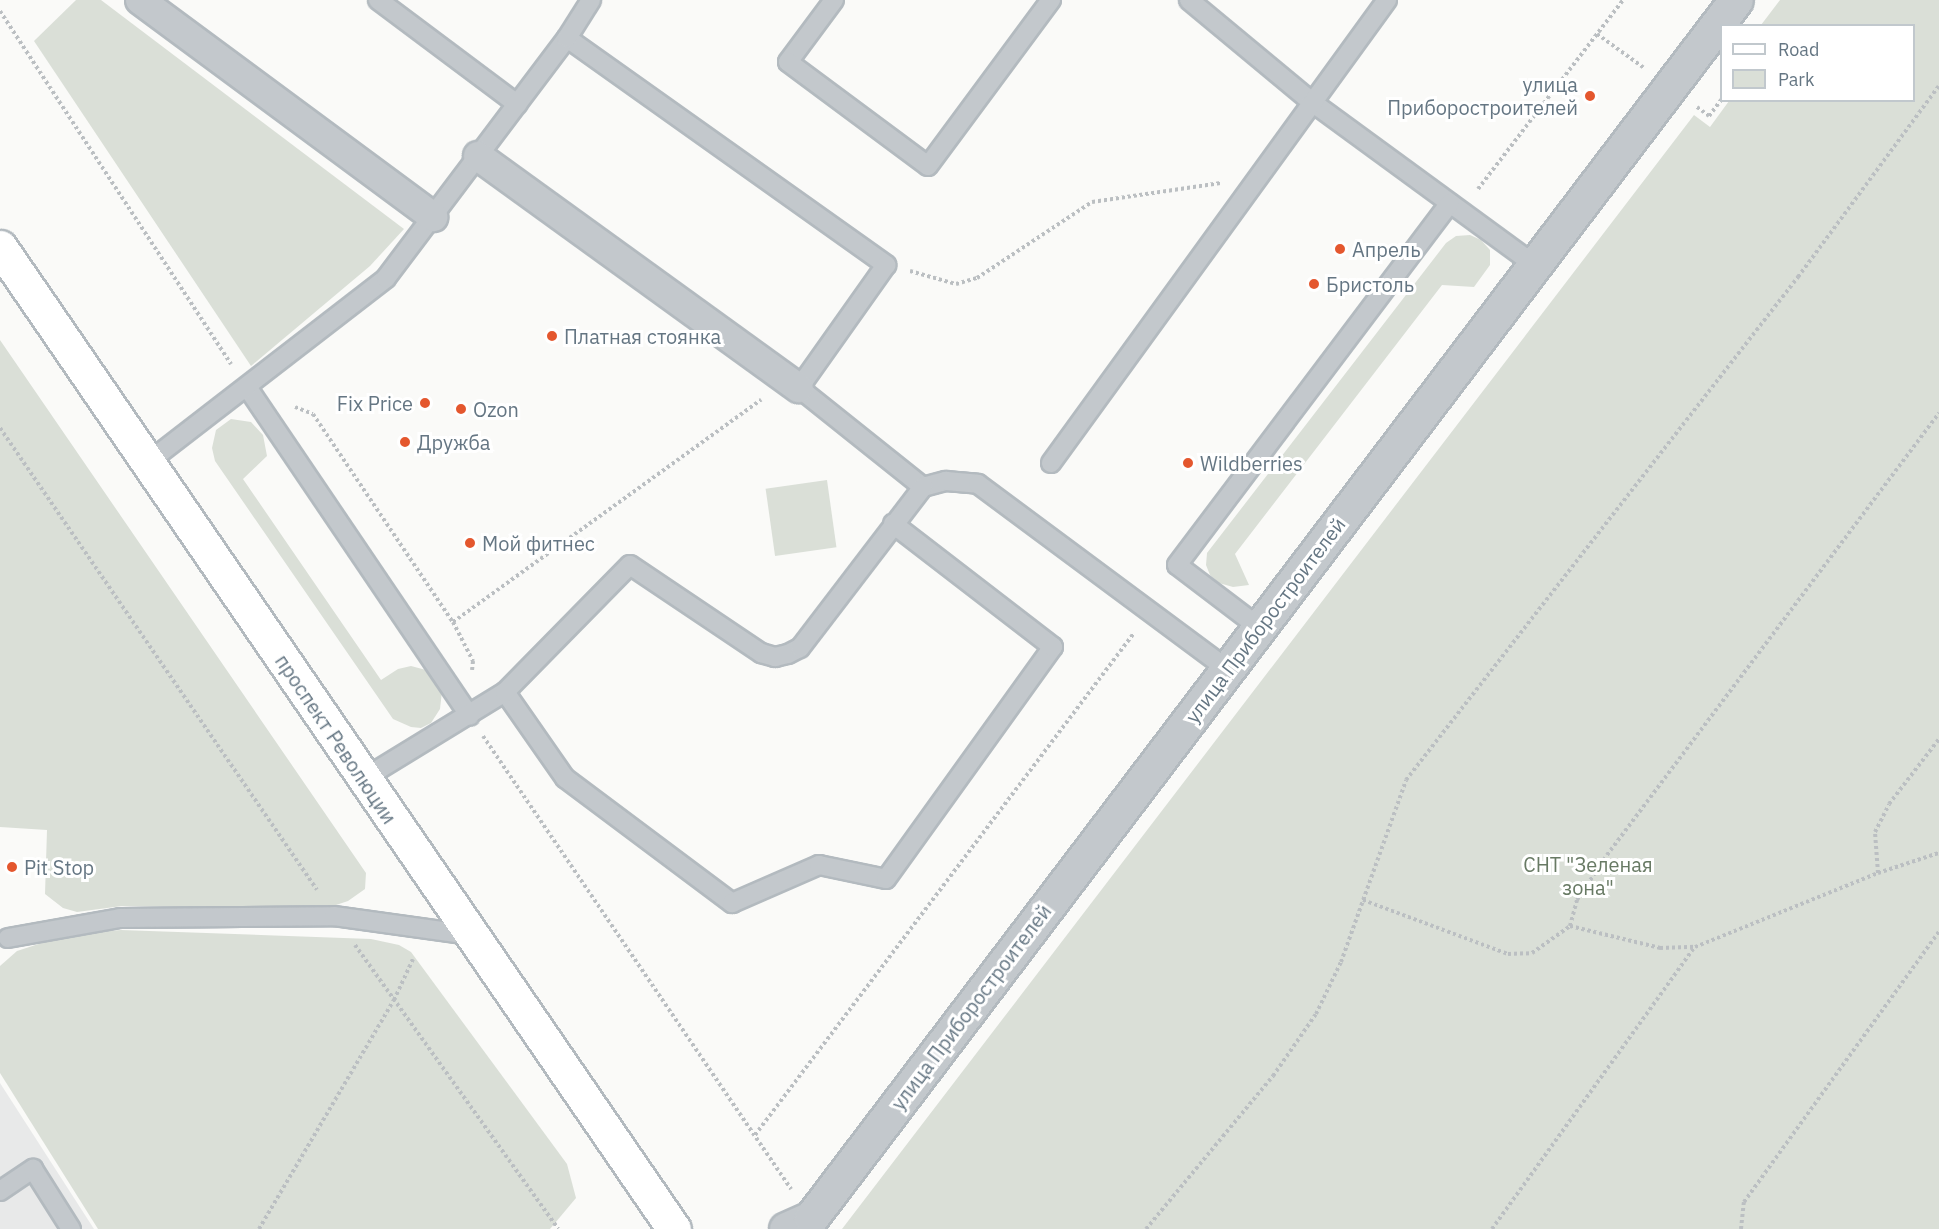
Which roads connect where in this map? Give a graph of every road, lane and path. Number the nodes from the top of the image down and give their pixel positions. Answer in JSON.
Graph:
{"nodes":[{"id":1,"x":140,"y":0,"type":"edge"},
{"id":2,"x":378,"y":0,"type":"edge"},
{"id":3,"x":591,"y":0,"type":"edge"},
{"id":4,"x":834,"y":0,"type":"edge"},
{"id":5,"x":1051,"y":0,"type":"edge"},
{"id":6,"x":1189,"y":0,"type":"edge"},
{"id":7,"x":1387,"y":0,"type":"edge"},
{"id":8,"x":1623,"y":0,"type":"edge"},
{"id":9,"x":1736,"y":0,"type":"edge"},
{"id":10,"x":0,"y":11,"type":"edge"},
{"id":11,"x":567,"y":38,"type":"junction"},
{"id":12,"x":1939,"y":86,"type":"edge"},
{"id":13,"x":1312,"y":102,"type":"junction"},
{"id":14,"x":517,"y":104,"type":"junction"},
{"id":15,"x":478,"y":156,"type":"junction"},
{"id":16,"x":1258,"y":177,"type":"junction"},
{"id":17,"x":1455,"y":207,"type":"junction"},
{"id":18,"x":433,"y":218,"type":"junction"},
{"id":19,"x":0,"y":247,"type":"edge"},
{"id":20,"x":886,"y":265,"type":"junction"},
{"id":21,"x":1535,"y":265,"type":"junction"},
{"id":22,"x":247,"y":387,"type":"junction"},
{"id":23,"x":799,"y":388,"type":"junction"},
{"id":24,"x":766,"y":396,"type":"dead end"},
{"id":25,"x":1939,"y":413,"type":"edge"},
{"id":26,"x":0,"y":428,"type":"edge"},
{"id":27,"x":147,"y":463,"type":"junction"},
{"id":28,"x":1051,"y":463,"type":"dead end"},
{"id":29,"x":923,"y":487,"type":"junction"},
{"id":30,"x":894,"y":524,"type":"junction"},
{"id":31,"x":1151,"y":611,"type":"junction"},
{"id":32,"x":453,"y":622,"type":"junction"},
{"id":33,"x":1260,"y":628,"type":"junction"},
{"id":34,"x":1228,"y":670,"type":"junction"},
{"id":35,"x":505,"y":692,"type":"junction"},
{"id":36,"x":470,"y":716,"type":"junction"},
{"id":37,"x":1939,"y":739,"type":"edge"},
{"id":38,"x":363,"y":779,"type":"junction"},
{"id":39,"x":1939,"y":853,"type":"edge"},
{"id":40,"x":1878,"y":873,"type":"junction"},
{"id":41,"x":1363,"y":900,"type":"junction"},
{"id":42,"x":334,"y":916,"type":"junction"},
{"id":43,"x":1570,"y":926,"type":"junction"},
{"id":44,"x":1939,"y":932,"type":"edge"},
{"id":45,"x":471,"y":935,"type":"junction"},
{"id":46,"x":3,"y":939,"type":"edge"},
{"id":47,"x":1695,"y":947,"type":"junction"},
{"id":48,"x":413,"y":959,"type":"dead end"},
{"id":49,"x":394,"y":999,"type":"junction"},
{"id":50,"x":755,"y":1136,"type":"junction"},
{"id":51,"x":0,"y":1191,"type":"edge"},
{"id":52,"x":799,"y":1223,"type":"edge"},
{"id":53,"x":71,"y":1229,"type":"edge"},
{"id":54,"x":260,"y":1229,"type":"edge"},
{"id":55,"x":558,"y":1229,"type":"edge"},
{"id":56,"x":674,"y":1229,"type":"edge"},
{"id":57,"x":1146,"y":1229,"type":"edge"},
{"id":58,"x":1492,"y":1229,"type":"edge"},
{"id":59,"x":1741,"y":1229,"type":"edge"}],
"edges":[{"from":1,"to":18,"type":"street"},
{"from":2,"to":14,"type":"lane"},
{"from":3,"to":11,"type":"lane"},
{"from":4,"to":5,"type":"lane"},
{"from":6,"to":13,"type":"lane"},
{"from":7,"to":13,"type":"lane"},
{"from":8,"to":17,"type":"path"},
{"from":9,"to":21,"type":"street","name":"улица Приборостроителей"},
{"from":10,"to":22,"type":"path"},
{"from":11,"to":14,"type":"lane"},
{"from":11,"to":20,"type":"lane"},
{"from":12,"to":41,"type":"path"},
{"from":13,"to":16,"type":"lane"},
{"from":13,"to":17,"type":"lane"},
{"from":14,"to":15,"type":"lane"},
{"from":15,"to":18,"type":"lane"},
{"from":15,"to":23,"type":"street"},
{"from":16,"to":20,"type":"path"},
{"from":16,"to":28,"type":"lane"},
{"from":17,"to":21,"type":"lane"},
{"from":17,"to":33,"type":"lane"},
{"from":18,"to":22,"type":"lane"},
{"from":19,"to":27,"type":"main road","name":"проспект Революции"},
{"from":20,"to":23,"type":"lane"},
{"from":21,"to":33,"type":"street","name":"улица Приборостроителей"},
{"from":22,"to":27,"type":"lane"},
{"from":22,"to":32,"type":"path"},
{"from":22,"to":36,"type":"lane"},
{"from":23,"to":29,"type":"lane"},
{"from":24,"to":32,"type":"path"},
{"from":25,"to":43,"type":"path"},
{"from":26,"to":42,"type":"path"},
{"from":27,"to":38,"type":"main road","name":"проспект Революции"},
{"from":29,"to":30,"type":"lane"},
{"from":29,"to":31,"type":"lane"},
{"from":30,"to":35,"type":"lane"},
{"from":30,"to":35,"type":"lane"},
{"from":31,"to":34,"type":"lane"},
{"from":31,"to":50,"type":"path"},
{"from":32,"to":36,"type":"path"},
{"from":33,"to":34,"type":"street","name":"улица Приборостроителей"},
{"from":34,"to":52,"type":"street","name":"улица Приборостроителей"},
{"from":35,"to":36,"type":"lane"},
{"from":36,"to":38,"type":"lane"},
{"from":36,"to":50,"type":"path"},
{"from":37,"to":40,"type":"path"},
{"from":38,"to":45,"type":"main road","name":"проспект Революции"},
{"from":39,"to":40,"type":"path"},
{"from":40,"to":47,"type":"path"},
{"from":41,"to":43,"type":"path"},
{"from":41,"to":57,"type":"path"},
{"from":42,"to":45,"type":"lane"},
{"from":42,"to":46,"type":"lane"},
{"from":42,"to":49,"type":"path"},
{"from":43,"to":47,"type":"path"},
{"from":44,"to":59,"type":"path"},
{"from":45,"to":56,"type":"main road","name":"проспект Революции"},
{"from":47,"to":58,"type":"path"},
{"from":48,"to":49,"type":"path"},
{"from":49,"to":54,"type":"path"},
{"from":49,"to":55,"type":"path"},
{"from":50,"to":52,"type":"path"},
{"from":51,"to":53,"type":"lane"}]}
